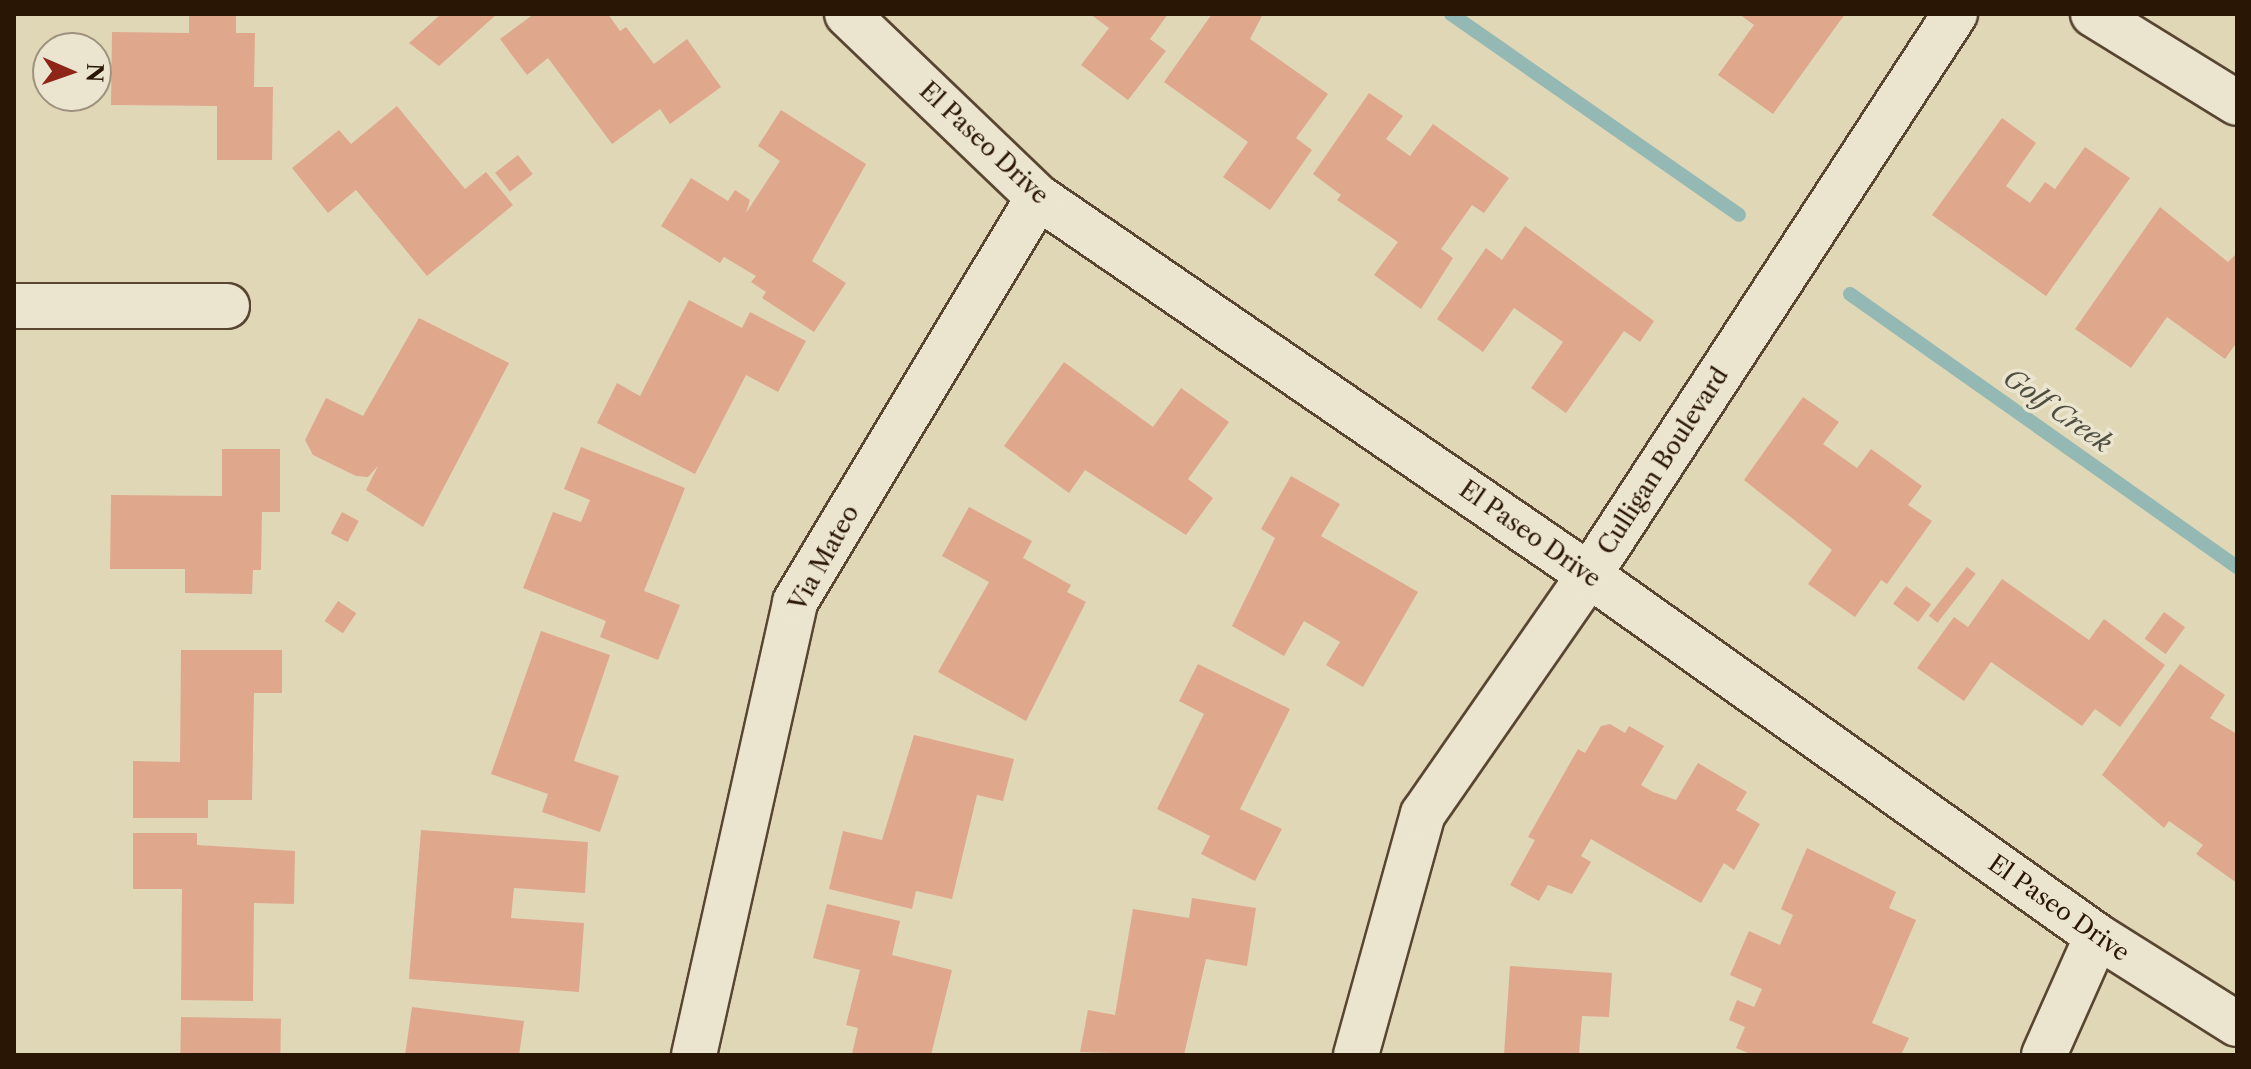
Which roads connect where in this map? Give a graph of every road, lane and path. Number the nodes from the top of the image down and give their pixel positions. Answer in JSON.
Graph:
{"nodes":[{"id":1,"x":847,"y":14,"type":"edge"},
{"id":2,"x":1955,"y":14,"type":"edge"},
{"id":3,"x":2093,"y":14,"type":"edge"},
{"id":4,"x":2231,"y":85,"type":"edge"},
{"id":5,"x":1038,"y":197,"type":"junction"},
{"id":6,"x":14,"y":306,"type":"edge"},
{"id":7,"x":227,"y":306,"type":"dead end"},
{"id":8,"x":1589,"y":575,"type":"junction"},
{"id":9,"x":2097,"y":936,"type":"junction"},
{"id":10,"x":2237,"y":1024,"type":"edge"},
{"id":11,"x":694,"y":1055,"type":"edge"},
{"id":12,"x":1356,"y":1055,"type":"edge"},
{"id":13,"x":2044,"y":1055,"type":"edge"}],
"edges":[{"from":1,"to":5,"type":"street","name":"El Paseo Drive"},
{"from":2,"to":8,"type":"street","name":"Culligan Boulevard"},
{"from":3,"to":4,"type":"street"},
{"from":5,"to":8,"type":"street","name":"El Paseo Drive"},
{"from":5,"to":11,"type":"street","name":"Via Mateo"},
{"from":6,"to":7,"type":"street"},
{"from":8,"to":9,"type":"street","name":"El Paseo Drive"},
{"from":8,"to":12,"type":"street","name":"Culligan Boulevard"},
{"from":9,"to":10,"type":"street","name":"El Paseo Drive"},
{"from":9,"to":13,"type":"street"}]}
